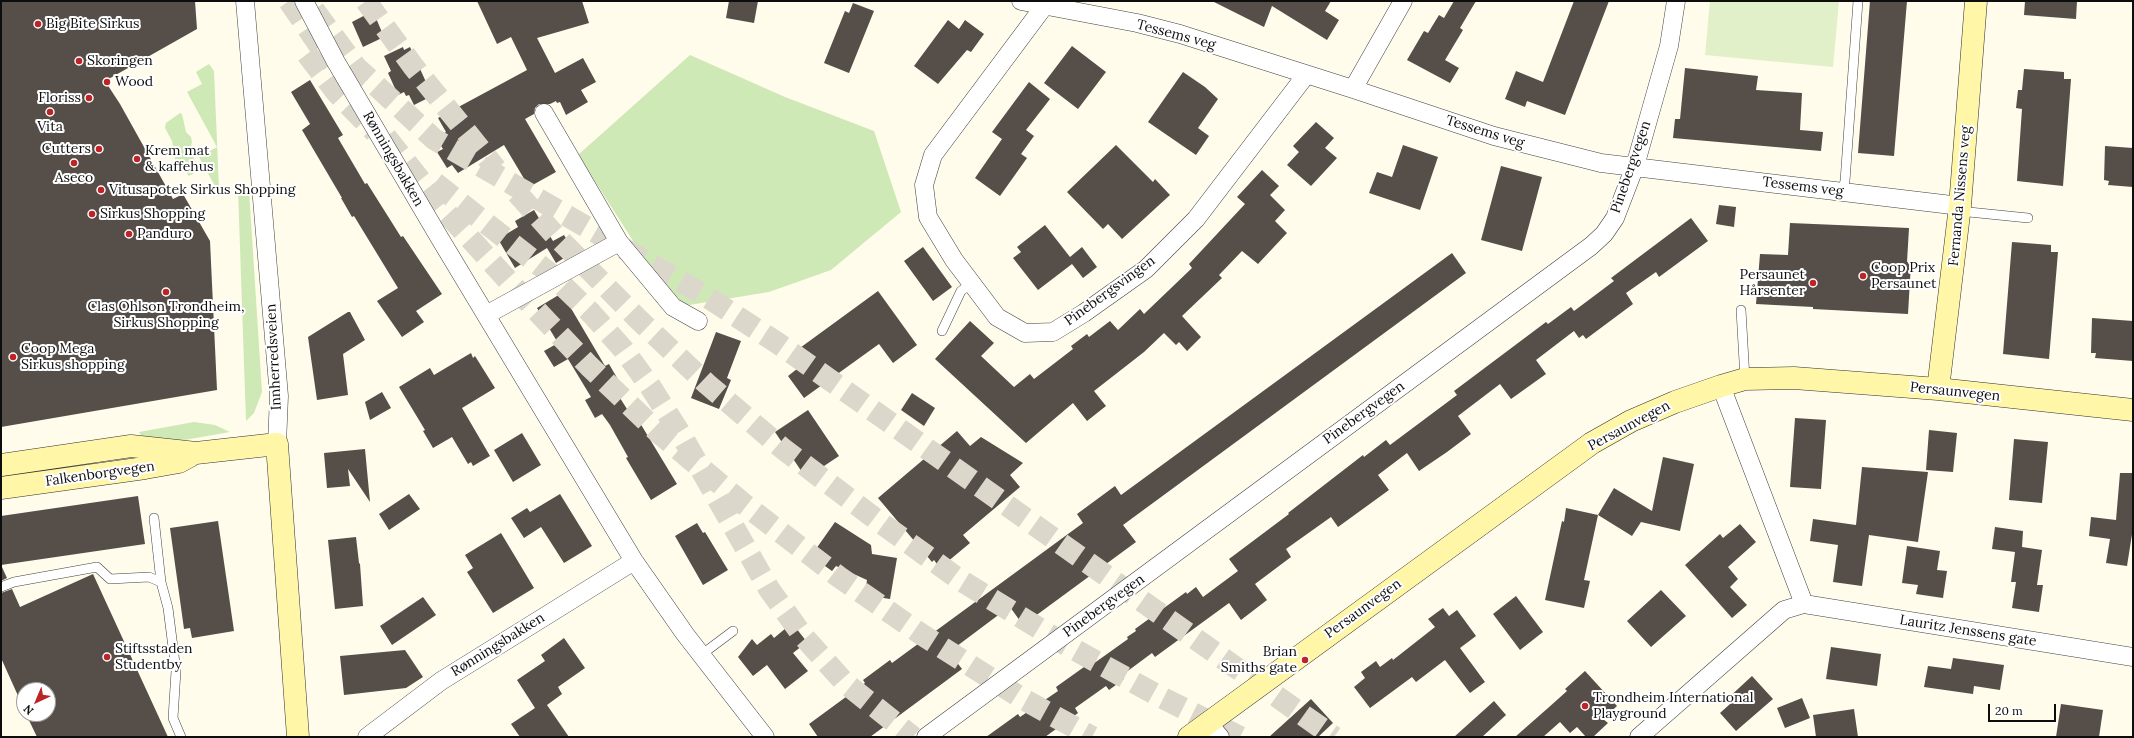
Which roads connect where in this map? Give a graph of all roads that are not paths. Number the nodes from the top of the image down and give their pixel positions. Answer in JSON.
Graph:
{"nodes":[{"id":1,"x":245,"y":1,"type":"edge"},
{"id":2,"x":304,"y":1,"type":"edge"},
{"id":3,"x":1021,"y":1,"type":"edge"},
{"id":4,"x":1403,"y":1,"type":"edge"},
{"id":5,"x":1676,"y":1,"type":"edge"},
{"id":6,"x":1858,"y":1,"type":"edge"},
{"id":7,"x":1976,"y":1,"type":"edge"},
{"id":8,"x":1045,"y":5,"type":"junction"},
{"id":9,"x":1306,"y":75,"type":"junction"},
{"id":10,"x":1353,"y":89,"type":"junction"},
{"id":11,"x":544,"y":113,"type":"dead end"},
{"id":12,"x":1635,"y":166,"type":"junction"},
{"id":13,"x":1842,"y":191,"type":"junction"},
{"id":14,"x":1960,"y":208,"type":"junction"},
{"id":15,"x":2028,"y":218,"type":"dead end"},
{"id":16,"x":619,"y":242,"type":"junction"},
{"id":17,"x":972,"y":283,"type":"junction"},
{"id":18,"x":1741,"y":310,"type":"dead end"},
{"id":19,"x":486,"y":315,"type":"junction"},
{"id":20,"x":698,"y":321,"type":"dead end"},
{"id":21,"x":942,"y":331,"type":"dead end"},
{"id":22,"x":1745,"y":379,"type":"junction"},
{"id":23,"x":1721,"y":386,"type":"junction"},
{"id":24,"x":1938,"y":390,"type":"junction"},
{"id":25,"x":2133,"y":410,"type":"edge"},
{"id":26,"x":277,"y":444,"type":"junction"},
{"id":27,"x":196,"y":453,"type":"junction"},
{"id":28,"x":1,"y":465,"type":"edge"},
{"id":29,"x":1,"y":488,"type":"edge"},
{"id":30,"x":154,"y":518,"type":"dead end"},
{"id":31,"x":634,"y":561,"type":"junction"},
{"id":32,"x":160,"y":582,"type":"junction"},
{"id":33,"x":1,"y":587,"type":"edge"},
{"id":34,"x":1804,"y":604,"type":"junction"},
{"id":35,"x":733,"y":631,"type":"dead end"},
{"id":36,"x":701,"y":655,"type":"junction"},
{"id":37,"x":2133,"y":657,"type":"edge"},
{"id":38,"x":1214,"y":730,"type":"edge"},
{"id":39,"x":181,"y":737,"type":"edge"},
{"id":40,"x":298,"y":737,"type":"edge"},
{"id":41,"x":367,"y":737,"type":"edge"},
{"id":42,"x":765,"y":737,"type":"edge"},
{"id":43,"x":926,"y":737,"type":"edge"},
{"id":44,"x":1189,"y":737,"type":"edge"},
{"id":45,"x":1639,"y":737,"type":"edge"}],
"edges":[{"from":1,"to":26,"type":"street","name":"Innherredsveien"},
{"from":2,"to":19,"type":"street","name":"Rønningsbakken"},
{"from":3,"to":8,"type":"street","name":"Tessems veg"},
{"from":4,"to":10,"type":"street"},
{"from":5,"to":12,"type":"street","name":"Pinebergvegen"},
{"from":6,"to":13,"type":"lane"},
{"from":7,"to":14,"type":"street","name":"Fernanda Nissens veg"},
{"from":8,"to":9,"type":"street","name":"Tessems veg"},
{"from":8,"to":17,"type":"street","name":"Pinebergsvingen"},
{"from":9,"to":10,"type":"street","name":"Tessems veg"},
{"from":9,"to":17,"type":"street","name":"Pinebergsvingen"},
{"from":10,"to":12,"type":"street","name":"Tessems veg"},
{"from":11,"to":16,"type":"street"},
{"from":12,"to":13,"type":"street","name":"Tessems veg"},
{"from":12,"to":43,"type":"street","name":"Pinebergvegen"},
{"from":13,"to":14,"type":"street","name":"Tessems veg"},
{"from":14,"to":15,"type":"lane"},
{"from":14,"to":24,"type":"street","name":"Fernanda Nissens veg"},
{"from":16,"to":19,"type":"street"},
{"from":16,"to":20,"type":"street"},
{"from":17,"to":21,"type":"lane"},
{"from":18,"to":22,"type":"lane"},
{"from":19,"to":31,"type":"street","name":"Rønningsbakken"},
{"from":22,"to":23,"type":"street","name":"Persaunvegen"},
{"from":22,"to":24,"type":"street","name":"Persaunvegen"},
{"from":23,"to":34,"type":"street"},
{"from":23,"to":38,"type":"street","name":"Persaunvegen"},
{"from":24,"to":25,"type":"street","name":"Persaunvegen"},
{"from":26,"to":27,"type":"street","name":"Falkenborgvegen"},
{"from":26,"to":40,"type":"street","name":"Innherredsveien"},
{"from":27,"to":28,"type":"street","name":"Falkenborgvegen"},
{"from":27,"to":29,"type":"street","name":"Falkenborgvegen"},
{"from":30,"to":32,"type":"lane"},
{"from":31,"to":36,"type":"street","name":"Rønningsbakken"},
{"from":31,"to":41,"type":"street","name":"Rønningsbakken"},
{"from":32,"to":33,"type":"lane"},
{"from":32,"to":39,"type":"lane"},
{"from":34,"to":37,"type":"street","name":"Lauritz Jenssens gate"},
{"from":34,"to":45,"type":"street","name":"Lauritz Jenssens gate"},
{"from":35,"to":36,"type":"lane"},
{"from":36,"to":42,"type":"street","name":"Rønningsbakken"},
{"from":38,"to":44,"type":"street","name":"Persaunvegen"}]}
